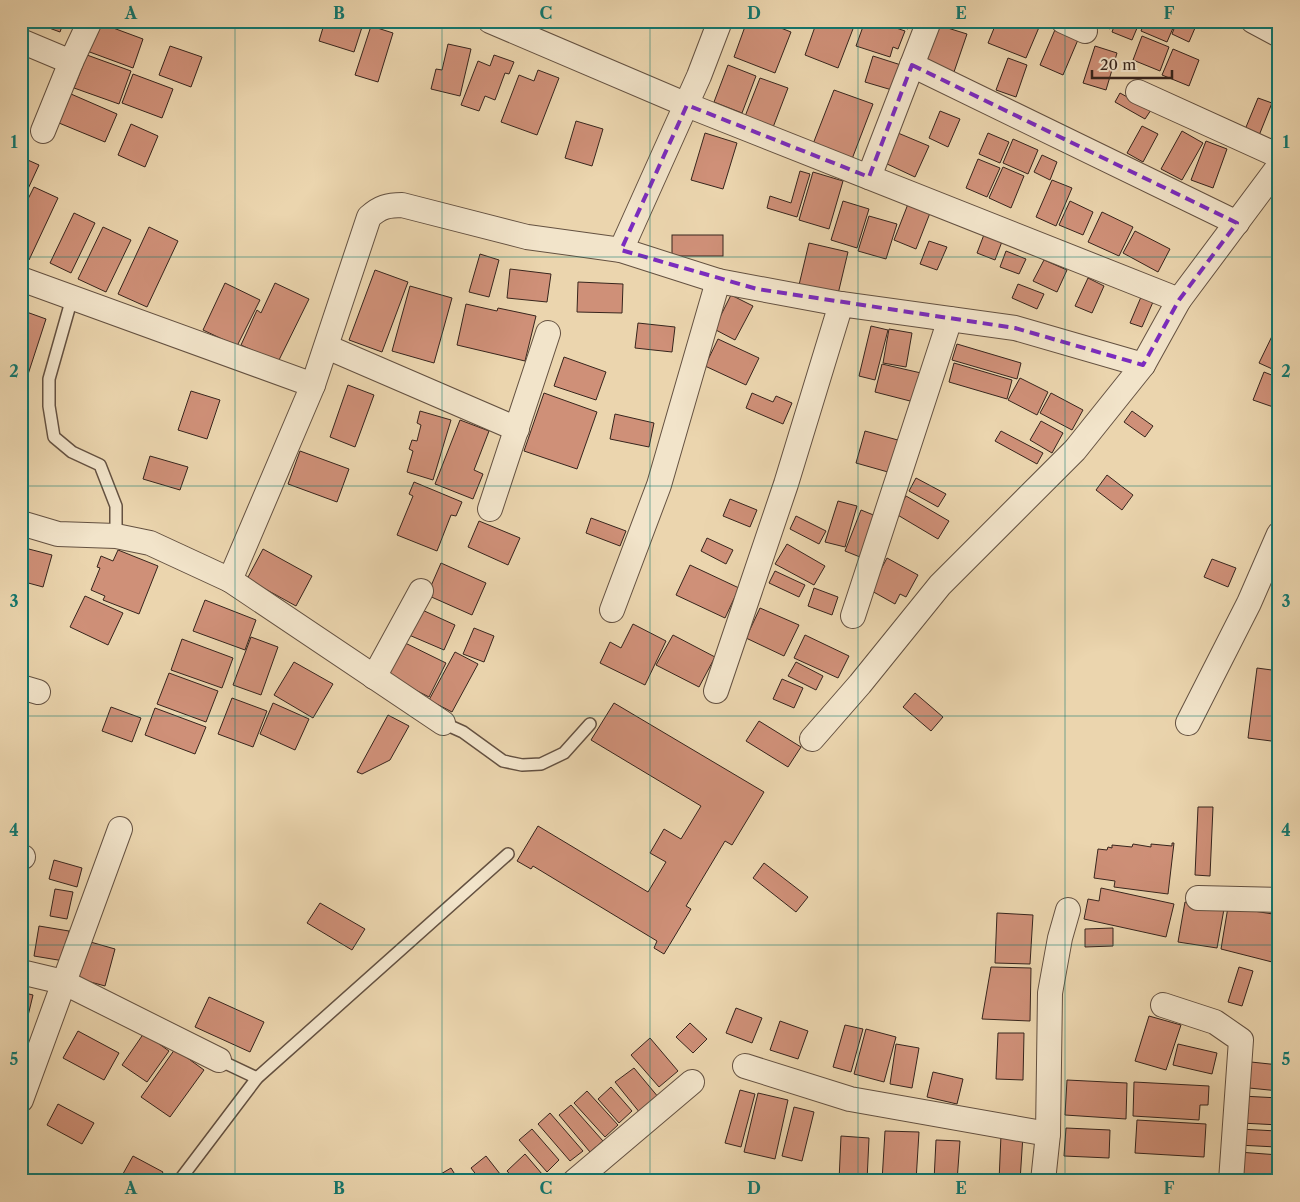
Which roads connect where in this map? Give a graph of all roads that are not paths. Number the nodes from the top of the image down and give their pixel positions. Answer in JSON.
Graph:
{"nodes":[{"id":1,"x":90,"y":21,"type":"edge"},
{"id":2,"x":490,"y":21,"type":"edge"},
{"id":3,"x":720,"y":21,"type":"edge"},
{"id":4,"x":929,"y":21,"type":"edge"},
{"id":5,"x":1063,"y":21,"type":"edge"},
{"id":6,"x":1253,"y":21,"type":"edge"},
{"id":7,"x":1085,"y":31,"type":"dead end"},
{"id":8,"x":1279,"y":35,"type":"edge"},
{"id":9,"x":21,"y":41,"type":"edge"},
{"id":10,"x":71,"y":62,"type":"junction"},
{"id":11,"x":912,"y":66,"type":"junction"},
{"id":12,"x":1138,"y":92,"type":"dead end"},
{"id":13,"x":686,"y":105,"type":"junction"},
{"id":14,"x":43,"y":131,"type":"dead end"},
{"id":15,"x":1279,"y":156,"type":"edge"},
{"id":16,"x":1279,"y":166,"type":"edge"},
{"id":17,"x":869,"y":177,"type":"junction"},
{"id":18,"x":1237,"y":223,"type":"junction"},
{"id":19,"x":621,"y":250,"type":"junction"},
{"id":20,"x":21,"y":279,"type":"edge"},
{"id":21,"x":718,"y":281,"type":"junction"},
{"id":22,"x":72,"y":298,"type":"junction"},
{"id":23,"x":1178,"y":300,"type":"junction"},
{"id":24,"x":841,"y":304,"type":"junction"},
{"id":25,"x":950,"y":319,"type":"junction"},
{"id":26,"x":548,"y":333,"type":"dead end"},
{"id":27,"x":326,"y":347,"type":"junction"},
{"id":28,"x":1143,"y":365,"type":"junction"},
{"id":29,"x":313,"y":385,"type":"junction"},
{"id":30,"x":517,"y":428,"type":"junction"},
{"id":31,"x":490,"y":509,"type":"dead end"},
{"id":32,"x":21,"y":523,"type":"edge"},
{"id":33,"x":1279,"y":534,"type":"edge"},
{"id":34,"x":116,"y":536,"type":"junction"},
{"id":35,"x":230,"y":580,"type":"junction"},
{"id":36,"x":421,"y":591,"type":"dead end"},
{"id":37,"x":612,"y":610,"type":"dead end"},
{"id":38,"x":854,"y":616,"type":"dead end"},
{"id":39,"x":374,"y":677,"type":"junction"},
{"id":40,"x":716,"y":691,"type":"dead end"},
{"id":41,"x":443,"y":722,"type":"joint"},
{"id":42,"x":1188,"y":723,"type":"dead end"},
{"id":43,"x":590,"y":724,"type":"dead end"},
{"id":44,"x":812,"y":740,"type":"dead end"},
{"id":45,"x":120,"y":829,"type":"dead end"},
{"id":46,"x":508,"y":854,"type":"dead end"},
{"id":47,"x":1198,"y":898,"type":"dead end"},
{"id":48,"x":1279,"y":900,"type":"edge"},
{"id":49,"x":1068,"y":910,"type":"dead end"},
{"id":50,"x":21,"y":972,"type":"edge"},
{"id":51,"x":64,"y":982,"type":"junction"},
{"id":52,"x":1163,"y":1005,"type":"dead end"},
{"id":53,"x":219,"y":1060,"type":"joint"},
{"id":54,"x":745,"y":1066,"type":"dead end"},
{"id":55,"x":257,"y":1078,"type":"junction"},
{"id":56,"x":692,"y":1082,"type":"dead end"},
{"id":57,"x":21,"y":1100,"type":"edge"},
{"id":58,"x":1048,"y":1134,"type":"junction"},
{"id":59,"x":179,"y":1181,"type":"edge"},
{"id":60,"x":575,"y":1181,"type":"edge"},
{"id":61,"x":1043,"y":1181,"type":"edge"},
{"id":62,"x":1231,"y":1181,"type":"edge"}],
"edges":[{"from":1,"to":10,"type":"street"},
{"from":2,"to":13,"type":"street"},
{"from":3,"to":13,"type":"street"},
{"from":4,"to":11,"type":"street"},
{"from":5,"to":7,"type":"street"},
{"from":6,"to":8,"type":"street"},
{"from":9,"to":10,"type":"street"},
{"from":10,"to":14,"type":"street"},
{"from":11,"to":17,"type":"street"},
{"from":11,"to":18,"type":"street"},
{"from":12,"to":15,"type":"street"},
{"from":13,"to":17,"type":"street"},
{"from":13,"to":19,"type":"street"},
{"from":16,"to":18,"type":"street"},
{"from":17,"to":23,"type":"street"},
{"from":18,"to":23,"type":"street"},
{"from":19,"to":21,"type":"street"},
{"from":19,"to":27,"type":"street"},
{"from":20,"to":22,"type":"street"},
{"from":21,"to":24,"type":"street"},
{"from":21,"to":37,"type":"street"},
{"from":22,"to":29,"type":"street"},
{"from":22,"to":34,"type":"lane"},
{"from":23,"to":28,"type":"street"},
{"from":24,"to":25,"type":"street"},
{"from":24,"to":40,"type":"street"},
{"from":25,"to":28,"type":"street"},
{"from":25,"to":38,"type":"street"},
{"from":26,"to":30,"type":"street"},
{"from":27,"to":29,"type":"street"},
{"from":27,"to":30,"type":"street"},
{"from":28,"to":44,"type":"street"},
{"from":29,"to":35,"type":"street"},
{"from":30,"to":31,"type":"street"},
{"from":32,"to":34,"type":"street"},
{"from":33,"to":42,"type":"street"},
{"from":34,"to":35,"type":"street"},
{"from":35,"to":39,"type":"street"},
{"from":36,"to":39,"type":"street"},
{"from":39,"to":41,"type":"street"},
{"from":41,"to":43,"type":"lane"},
{"from":45,"to":51,"type":"street"},
{"from":46,"to":55,"type":"lane"},
{"from":47,"to":48,"type":"street"},
{"from":49,"to":58,"type":"street"},
{"from":50,"to":51,"type":"street"},
{"from":51,"to":53,"type":"street"},
{"from":51,"to":57,"type":"street"},
{"from":52,"to":62,"type":"street"},
{"from":53,"to":55,"type":"lane"},
{"from":54,"to":58,"type":"street"},
{"from":55,"to":59,"type":"lane"},
{"from":56,"to":60,"type":"street"},
{"from":58,"to":61,"type":"street"}]}
